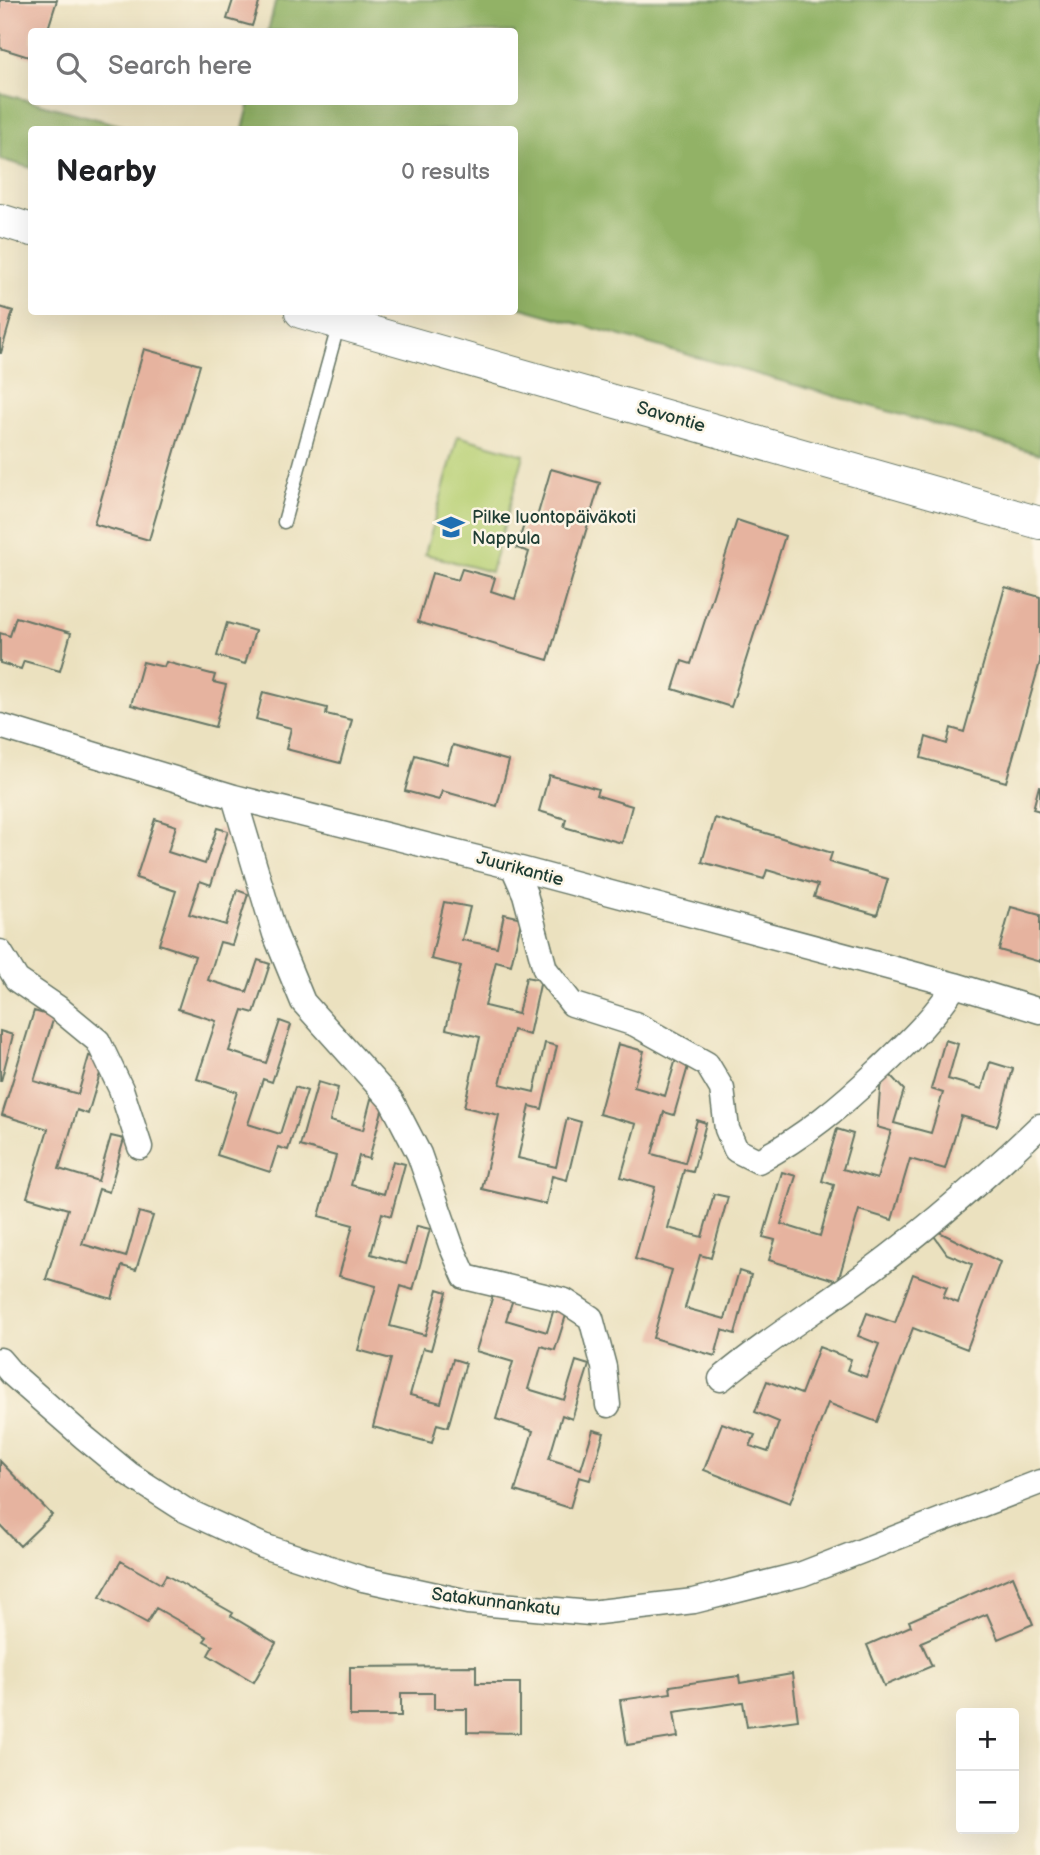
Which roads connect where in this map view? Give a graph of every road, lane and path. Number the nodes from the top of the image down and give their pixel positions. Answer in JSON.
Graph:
{"nodes":[{"id":1,"x":0,"y":220,"type":"edge"},
{"id":2,"x":28,"y":229,"type":"edge"},
{"id":3,"x":312,"y":315,"type":"edge"},
{"id":4,"x":339,"y":322,"type":"junction"},
{"id":5,"x":284,"y":522,"type":"dead end"},
{"id":6,"x":1040,"y":523,"type":"edge"},
{"id":7,"x":0,"y":726,"type":"edge"},
{"id":8,"x":234,"y":797,"type":"junction"},
{"id":9,"x":513,"y":867,"type":"junction"},
{"id":10,"x":0,"y":952,"type":"edge"},
{"id":11,"x":955,"y":985,"type":"junction"},
{"id":12,"x":1040,"y":1011,"type":"edge"},
{"id":13,"x":1040,"y":1126,"type":"edge"},
{"id":14,"x":140,"y":1147,"type":"dead end"},
{"id":15,"x":0,"y":1360,"type":"edge"},
{"id":16,"x":721,"y":1379,"type":"dead end"},
{"id":17,"x":608,"y":1405,"type":"dead end"},
{"id":18,"x":1040,"y":1482,"type":"edge"}],
"edges":[{"from":1,"to":2,"type":"street"},
{"from":3,"to":4,"type":"street","name":"Savontie"},
{"from":4,"to":5,"type":"lane"},
{"from":4,"to":6,"type":"street","name":"Savontie"},
{"from":7,"to":8,"type":"street","name":"Juurikantie"},
{"from":8,"to":9,"type":"street","name":"Juurikantie"},
{"from":8,"to":17,"type":"street"},
{"from":9,"to":11,"type":"street","name":"Juurikantie"},
{"from":9,"to":11,"type":"street"},
{"from":10,"to":14,"type":"street"},
{"from":11,"to":12,"type":"street","name":"Juurikantie"},
{"from":13,"to":16,"type":"street"},
{"from":15,"to":18,"type":"street","name":"Satakunnankatu"}]}
